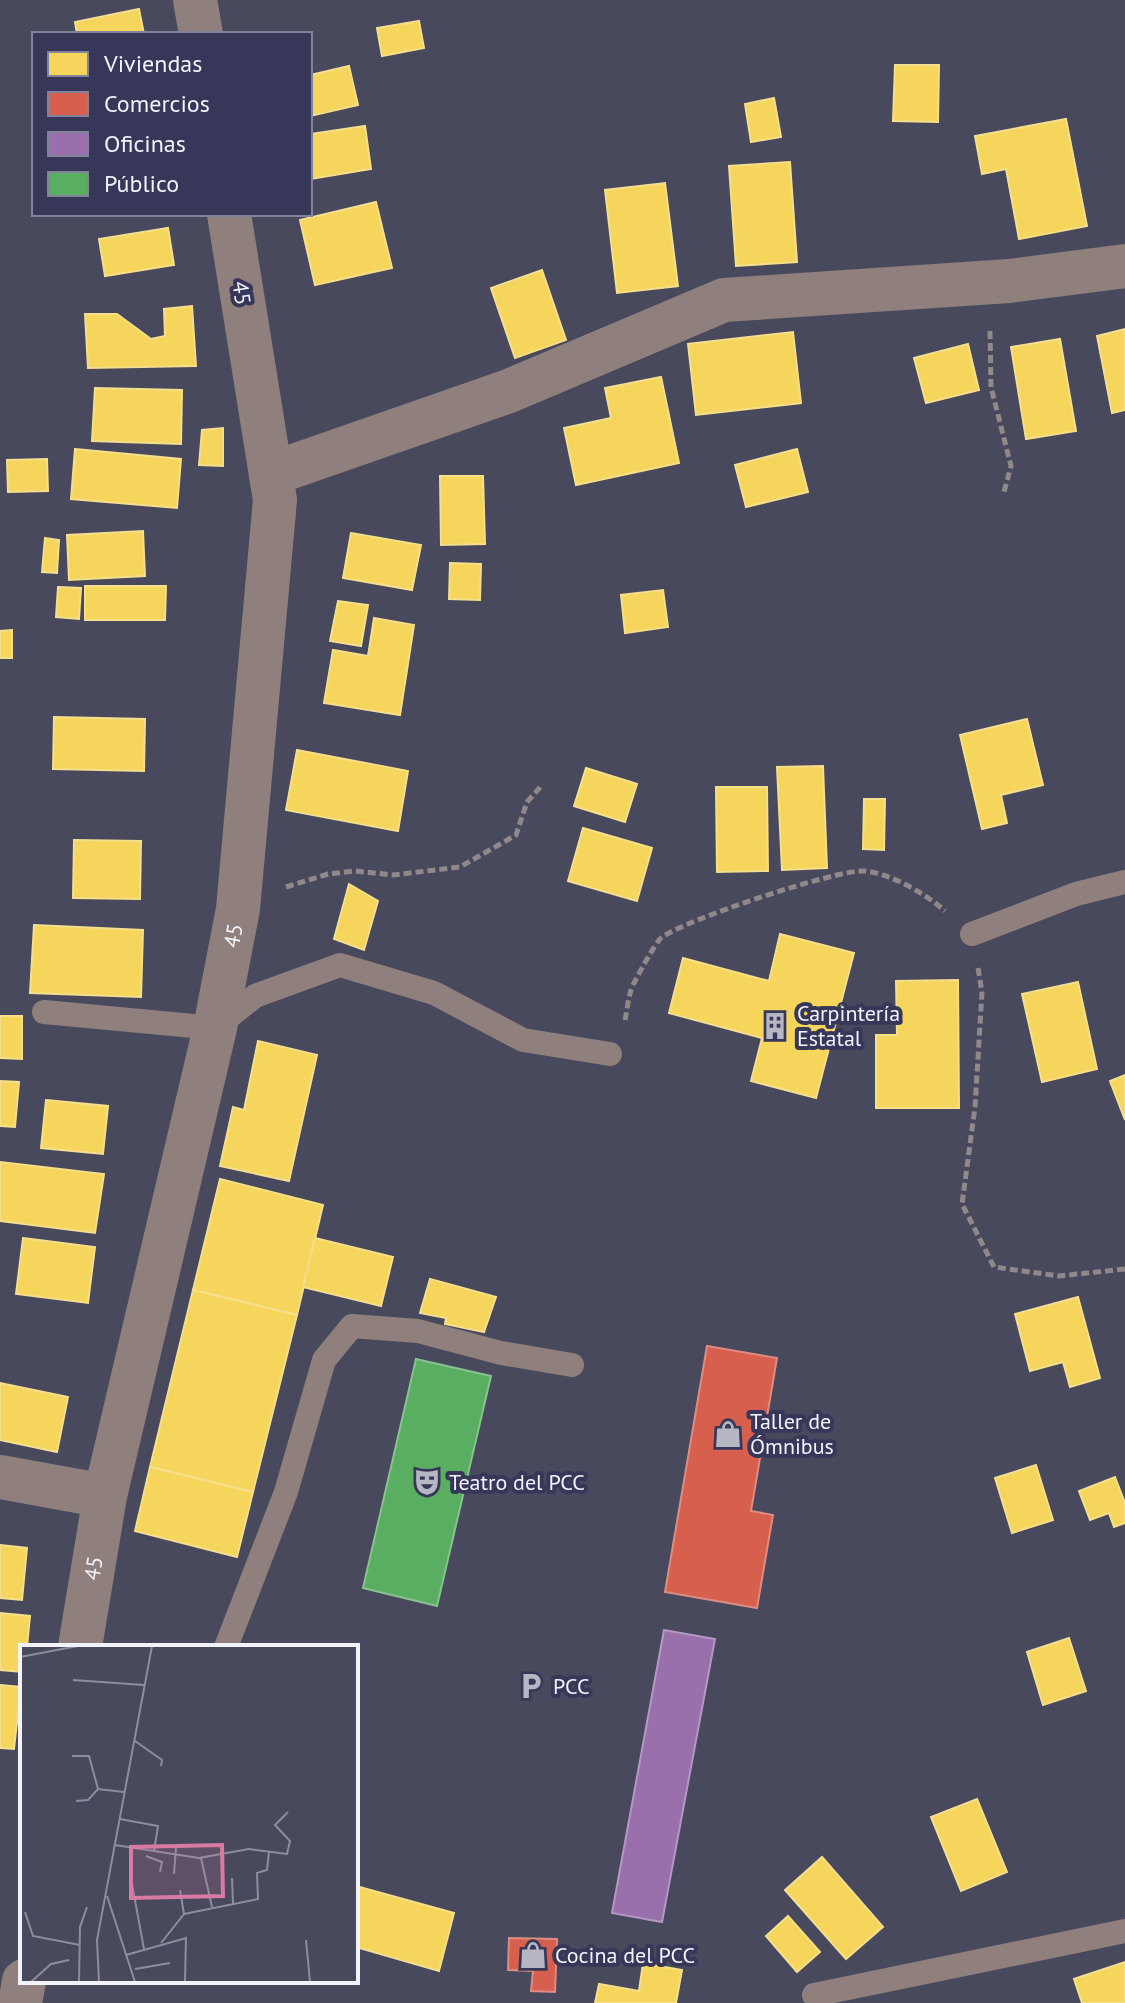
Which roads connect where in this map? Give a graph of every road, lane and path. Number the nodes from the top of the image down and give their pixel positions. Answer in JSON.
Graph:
{"nodes":[{"id":1,"x":195,"y":0,"type":"edge"},
{"id":2,"x":201,"y":32,"type":"edge"},
{"id":3,"x":229,"y":216,"type":"edge"},
{"id":4,"x":1125,"y":266,"type":"edge"},
{"id":5,"x":1009,"y":281,"type":"junction"},
{"id":6,"x":271,"y":474,"type":"junction"},
{"id":7,"x":1004,"y":492,"type":"dead end"},
{"id":8,"x":543,"y":784,"type":"dead end"},
{"id":9,"x":1125,"y":882,"type":"edge"},
{"id":10,"x":238,"y":909,"type":"junction"},
{"id":11,"x":972,"y":934,"type":"junction"},
{"id":12,"x":44,"y":1012,"type":"dead end"},
{"id":13,"x":215,"y":1028,"type":"junction"},
{"id":14,"x":610,"y":1054,"type":"joint"},
{"id":15,"x":1125,"y":1269,"type":"edge"},
{"id":16,"x":572,"y":1365,"type":"dead end"},
{"id":17,"x":0,"y":1477,"type":"edge"},
{"id":18,"x":105,"y":1496,"type":"junction"},
{"id":19,"x":80,"y":1645,"type":"edge"},
{"id":20,"x":227,"y":1645,"type":"edge"},
{"id":21,"x":1125,"y":1931,"type":"edge"},
{"id":22,"x":24,"y":1983,"type":"edge"},
{"id":23,"x":814,"y":1995,"type":"dead end"},
{"id":24,"x":20,"y":2003,"type":"edge"}],
"edges":[{"from":1,"to":2,"type":"street"},
{"from":3,"to":6,"type":"street","name":"45"},
{"from":4,"to":5,"type":"street"},
{"from":5,"to":6,"type":"street"},
{"from":5,"to":7,"type":"path"},
{"from":6,"to":10,"type":"street","name":"45"},
{"from":8,"to":10,"type":"path"},
{"from":9,"to":11,"type":"lane"},
{"from":10,"to":13,"type":"street","name":"45"},
{"from":11,"to":14,"type":"path"},
{"from":11,"to":15,"type":"path"},
{"from":12,"to":13,"type":"lane"},
{"from":13,"to":14,"type":"lane"},
{"from":13,"to":18,"type":"street","name":"45"},
{"from":16,"to":20,"type":"lane"},
{"from":17,"to":18,"type":"street"},
{"from":18,"to":19,"type":"street","name":"45"},
{"from":21,"to":23,"type":"lane"},
{"from":22,"to":24,"type":"street"}]}
